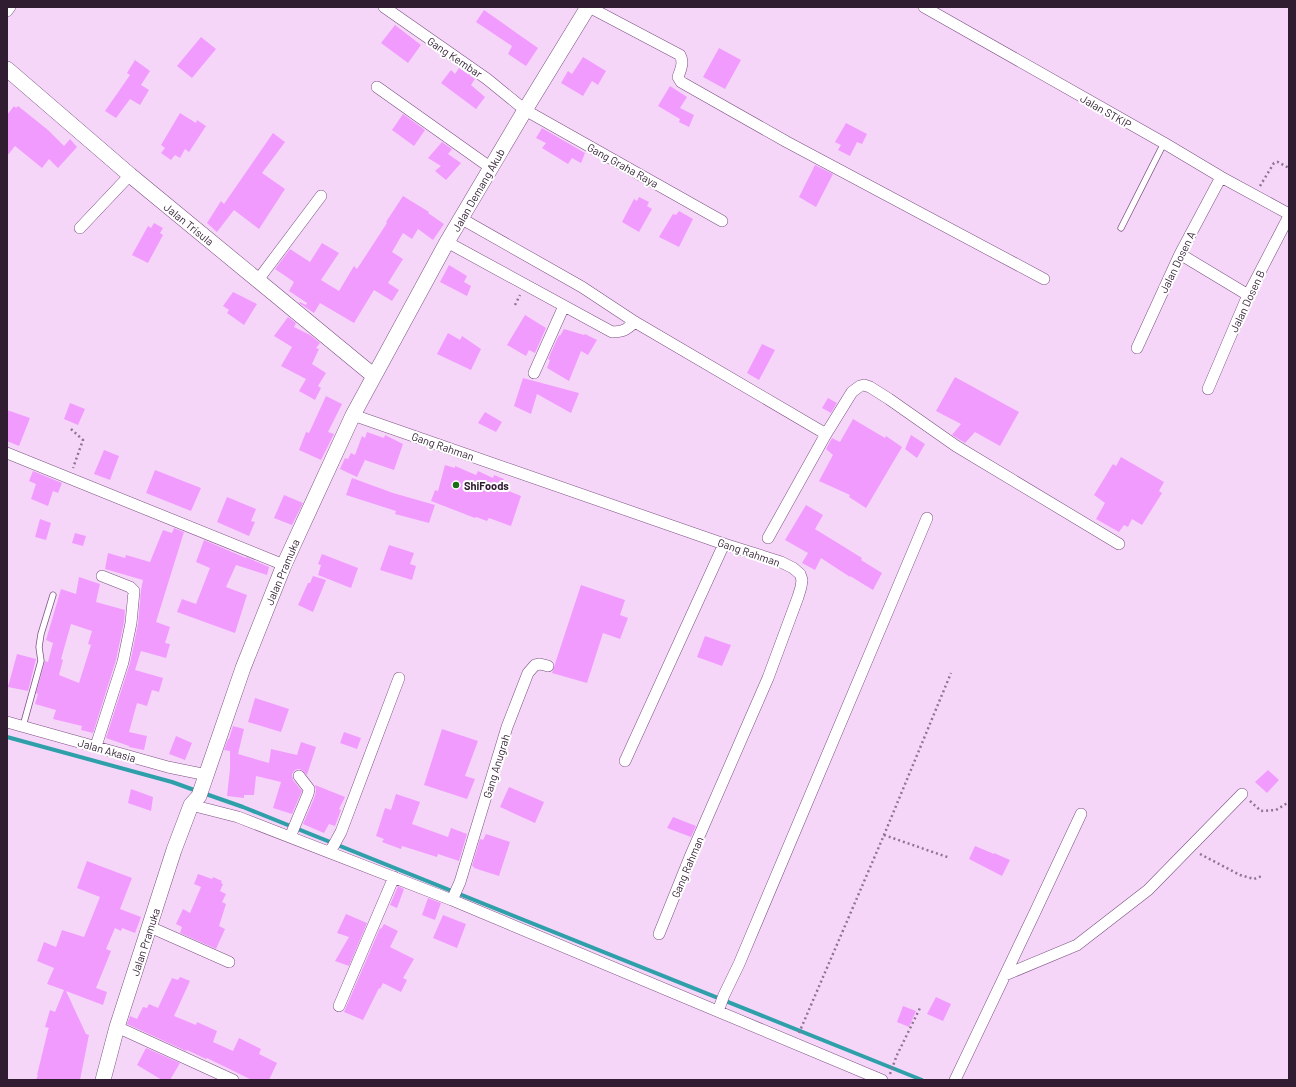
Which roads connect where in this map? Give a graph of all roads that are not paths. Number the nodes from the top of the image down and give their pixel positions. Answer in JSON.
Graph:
{"nodes":[{"id":1,"x":10,"y":7,"type":"edge"},
{"id":2,"x":384,"y":7,"type":"edge"},
{"id":3,"x":588,"y":7,"type":"edge"},
{"id":4,"x":924,"y":7,"type":"edge"},
{"id":5,"x":7,"y":10,"type":"edge"},
{"id":6,"x":7,"y":69,"type":"edge"},
{"id":7,"x":377,"y":87,"type":"dead end"},
{"id":8,"x":525,"y":110,"type":"junction"},
{"id":9,"x":1164,"y":143,"type":"junction"},
{"id":10,"x":491,"y":168,"type":"junction"},
{"id":11,"x":130,"y":175,"type":"junction"},
{"id":12,"x":1221,"y":177,"type":"junction"},
{"id":13,"x":322,"y":196,"type":"dead end"},
{"id":14,"x":1289,"y":215,"type":"edge"},
{"id":15,"x":462,"y":219,"type":"junction"},
{"id":16,"x":722,"y":220,"type":"dead end"},
{"id":17,"x":80,"y":228,"type":"dead end"},
{"id":18,"x":1121,"y":228,"type":"dead end"},
{"id":19,"x":447,"y":242,"type":"junction"},
{"id":20,"x":1180,"y":254,"type":"junction"},
{"id":21,"x":1044,"y":279,"type":"dead end"},
{"id":22,"x":258,"y":280,"type":"junction"},
{"id":23,"x":1248,"y":295,"type":"junction"},
{"id":24,"x":564,"y":306,"type":"junction"},
{"id":25,"x":635,"y":322,"type":"junction"},
{"id":26,"x":1137,"y":348,"type":"dead end"},
{"id":27,"x":534,"y":373,"type":"dead end"},
{"id":28,"x":374,"y":376,"type":"junction"},
{"id":29,"x":1208,"y":389,"type":"dead end"},
{"id":30,"x":352,"y":415,"type":"junction"},
{"id":31,"x":826,"y":434,"type":"junction"},
{"id":32,"x":7,"y":453,"type":"edge"},
{"id":33,"x":927,"y":518,"type":"dead end"},
{"id":34,"x":768,"y":538,"type":"dead end"},
{"id":35,"x":724,"y":544,"type":"junction"},
{"id":36,"x":1119,"y":544,"type":"dead end"},
{"id":37,"x":284,"y":565,"type":"junction"},
{"id":38,"x":102,"y":576,"type":"dead end"},
{"id":39,"x":52,"y":595,"type":"dead end"},
{"id":40,"x":548,"y":666,"type":"dead end"},
{"id":41,"x":399,"y":678,"type":"dead end"},
{"id":42,"x":7,"y":722,"type":"edge"},
{"id":43,"x":24,"y":726,"type":"junction"},
{"id":44,"x":96,"y":746,"type":"junction"},
{"id":45,"x":625,"y":761,"type":"dead end"},
{"id":46,"x":299,"y":776,"type":"dead end"},
{"id":47,"x":206,"y":778,"type":"junction"},
{"id":48,"x":1242,"y":794,"type":"road end"},
{"id":49,"x":195,"y":801,"type":"junction"},
{"id":50,"x":1081,"y":814,"type":"dead end"},
{"id":51,"x":291,"y":834,"type":"junction"},
{"id":52,"x":332,"y":848,"type":"junction"},
{"id":53,"x":394,"y":877,"type":"junction"},
{"id":54,"x":453,"y":898,"type":"junction"},
{"id":55,"x":150,"y":927,"type":"junction"},
{"id":56,"x":659,"y":934,"type":"dead end"},
{"id":57,"x":229,"y":962,"type":"dead end"},
{"id":58,"x":1005,"y":976,"type":"junction"},
{"id":59,"x":339,"y":1006,"type":"dead end"},
{"id":60,"x":718,"y":1011,"type":"junction"},
{"id":61,"x":117,"y":1027,"type":"junction"},
{"id":62,"x":886,"y":1077,"type":"edge"},
{"id":63,"x":103,"y":1080,"type":"edge"},
{"id":64,"x":233,"y":1080,"type":"edge"},
{"id":65,"x":954,"y":1080,"type":"edge"}],
"edges":[{"from":1,"to":5,"type":"street"},
{"from":2,"to":8,"type":"street","name":"Gang Kembar"},
{"from":3,"to":8,"type":"street","name":"Jalan Demang Akub"},
{"from":3,"to":21,"type":"street"},
{"from":4,"to":9,"type":"street","name":"Jalan STKIP"},
{"from":6,"to":11,"type":"street","name":"Jalan Trisula"},
{"from":7,"to":10,"type":"street"},
{"from":8,"to":10,"type":"street","name":"Jalan Demang Akub"},
{"from":8,"to":16,"type":"street","name":"Gang Graha Raya"},
{"from":9,"to":12,"type":"street","name":"Jalan STKIP"},
{"from":9,"to":18,"type":"lane"},
{"from":10,"to":15,"type":"street","name":"Jalan Demang Akub"},
{"from":11,"to":17,"type":"street"},
{"from":11,"to":22,"type":"street","name":"Jalan Trisula"},
{"from":12,"to":14,"type":"street","name":"Jalan STKIP"},
{"from":12,"to":20,"type":"street","name":"Jalan Dosen A"},
{"from":13,"to":22,"type":"street"},
{"from":14,"to":23,"type":"street","name":"Jalan Dosen B"},
{"from":15,"to":19,"type":"street","name":"Jalan Demang Akub"},
{"from":15,"to":25,"type":"street"},
{"from":19,"to":24,"type":"street"},
{"from":19,"to":28,"type":"street","name":"Jalan Demang Akub"},
{"from":20,"to":23,"type":"street"},
{"from":20,"to":26,"type":"street","name":"Jalan Dosen A"},
{"from":22,"to":28,"type":"street","name":"Jalan Trisula"},
{"from":23,"to":29,"type":"street","name":"Jalan Dosen B"},
{"from":24,"to":25,"type":"street"},
{"from":24,"to":27,"type":"street"},
{"from":25,"to":31,"type":"street"},
{"from":28,"to":30,"type":"street","name":"Jalan Pramuka"},
{"from":30,"to":35,"type":"street","name":"Gang Rahman"},
{"from":30,"to":37,"type":"street","name":"Jalan Pramuka"},
{"from":31,"to":34,"type":"street"},
{"from":31,"to":36,"type":"street"},
{"from":32,"to":37,"type":"street"},
{"from":33,"to":60,"type":"street"},
{"from":35,"to":45,"type":"street"},
{"from":35,"to":56,"type":"street","name":"Gang Rahman"},
{"from":37,"to":47,"type":"street","name":"Jalan Pramuka"},
{"from":38,"to":44,"type":"street"},
{"from":39,"to":43,"type":"lane"},
{"from":40,"to":54,"type":"street","name":"Gang Anugrah"},
{"from":41,"to":52,"type":"street"},
{"from":42,"to":43,"type":"street","name":"Jalan Akasia"},
{"from":43,"to":44,"type":"street","name":"Jalan Akasia"},
{"from":44,"to":47,"type":"street","name":"Jalan Akasia"},
{"from":46,"to":51,"type":"street"},
{"from":47,"to":49,"type":"street","name":"Jalan Pramuka"},
{"from":48,"to":58,"type":"street"},
{"from":49,"to":51,"type":"street"},
{"from":49,"to":55,"type":"street","name":"Jalan Pramuka"},
{"from":50,"to":58,"type":"street"},
{"from":51,"to":52,"type":"street"},
{"from":52,"to":53,"type":"street"},
{"from":53,"to":54,"type":"street"},
{"from":53,"to":59,"type":"street"},
{"from":54,"to":60,"type":"street"},
{"from":55,"to":57,"type":"street"},
{"from":55,"to":61,"type":"street","name":"Jalan Pramuka"},
{"from":58,"to":65,"type":"street"},
{"from":60,"to":62,"type":"street"},
{"from":61,"to":63,"type":"street","name":"Jalan Pramuka"},
{"from":61,"to":64,"type":"street"}]}
